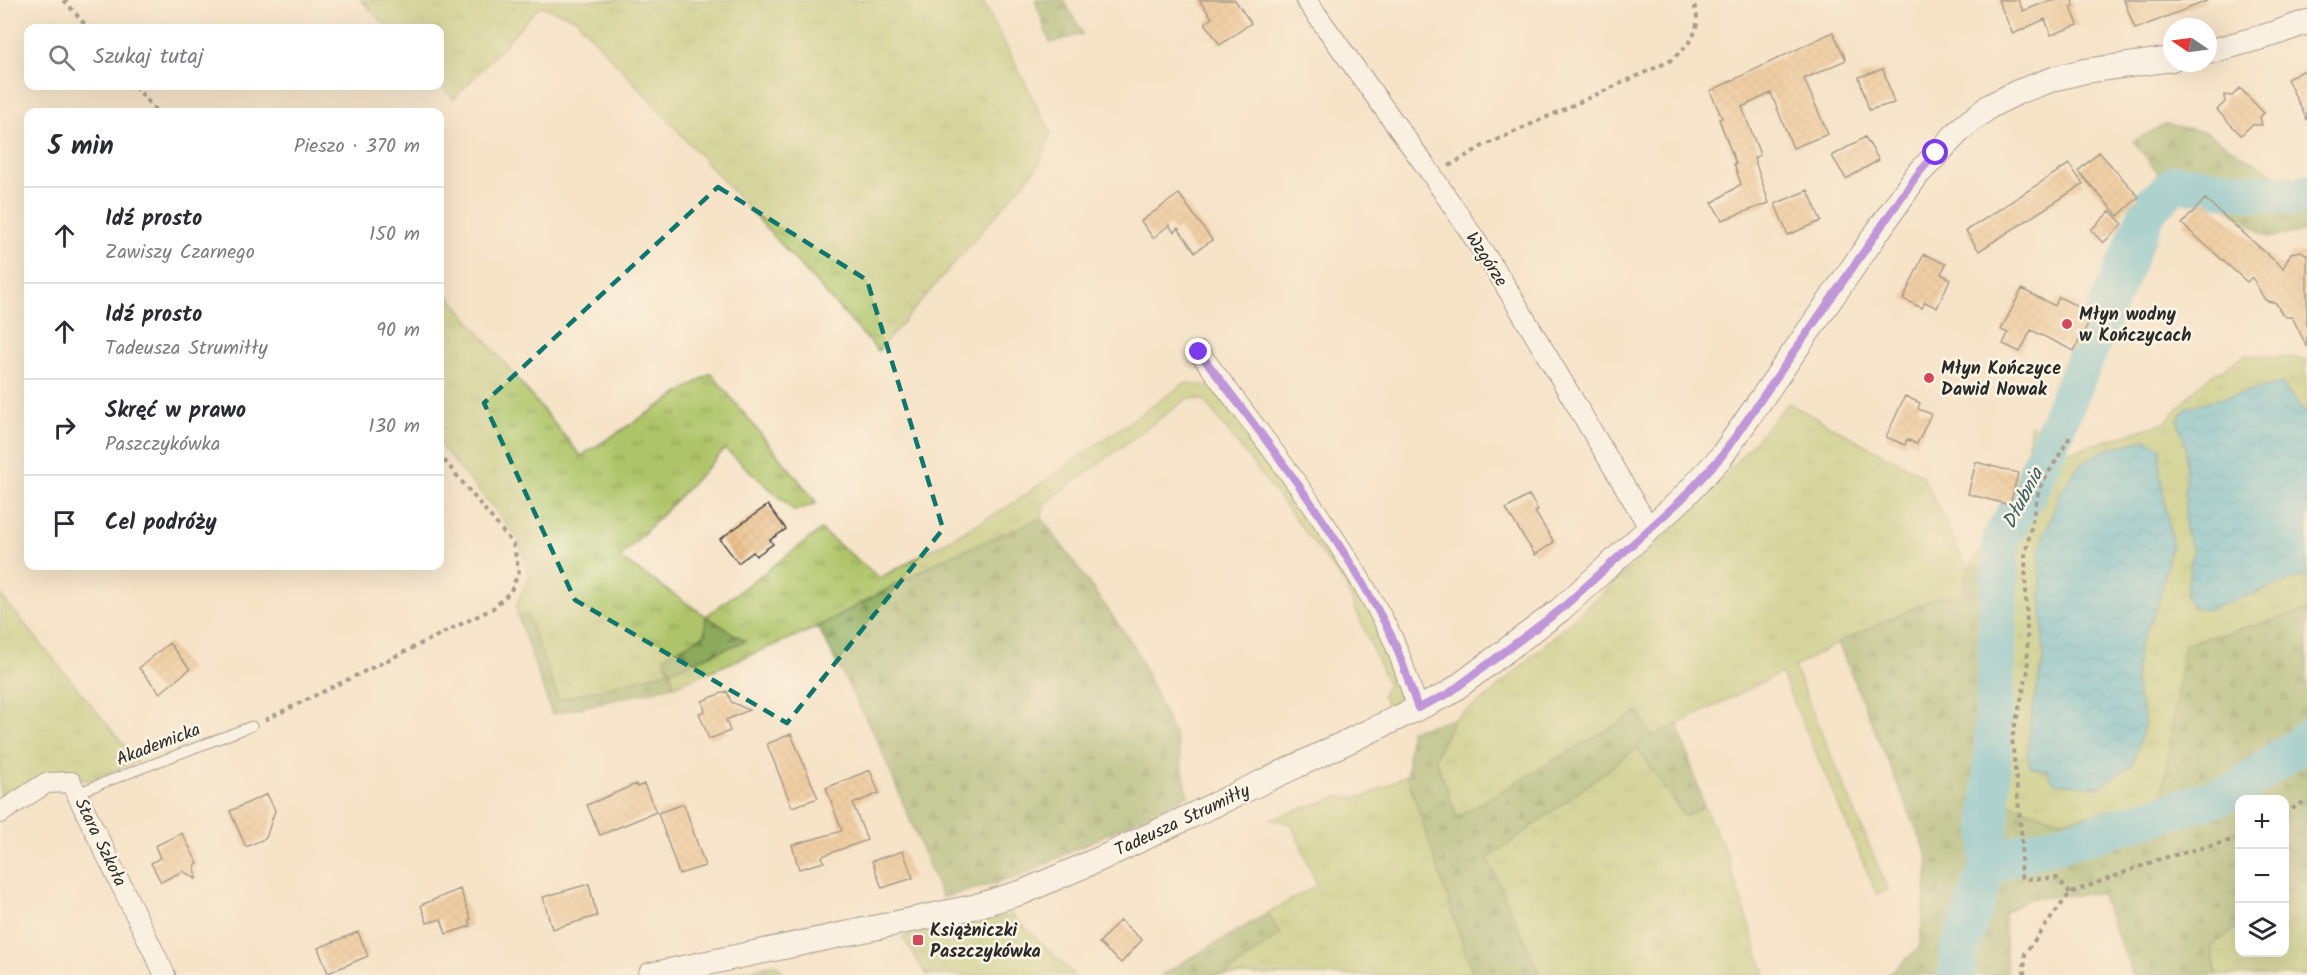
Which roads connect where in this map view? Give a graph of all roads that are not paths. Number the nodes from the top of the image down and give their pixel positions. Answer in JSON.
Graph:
{"nodes":[{"id":1,"x":1306,"y":0,"type":"edge"},
{"id":2,"x":2307,"y":22,"type":"edge"},
{"id":3,"x":2217,"y":50,"type":"edge"},
{"id":4,"x":2163,"y":59,"type":"edge"},
{"id":5,"x":1199,"y":352,"type":"dead end"},
{"id":6,"x":1650,"y":529,"type":"junction"},
{"id":7,"x":1418,"y":708,"type":"junction"},
{"id":8,"x":252,"y":726,"type":"road end"},
{"id":9,"x":76,"y":793,"type":"junction"},
{"id":10,"x":0,"y":813,"type":"edge"},
{"id":11,"x":165,"y":975,"type":"edge"},
{"id":12,"x":650,"y":975,"type":"edge"}],
"edges":[{"from":1,"to":6,"type":"street","name":"Wzgórze"},
{"from":2,"to":3,"type":"street"},
{"from":4,"to":6,"type":"street","name":"Tadeusza Strumiłły"},
{"from":5,"to":7,"type":"street"},
{"from":6,"to":7,"type":"street","name":"Tadeusza Strumiłły"},
{"from":7,"to":12,"type":"street","name":"Tadeusza Strumiłły"},
{"from":8,"to":9,"type":"lane","name":"Akademicka"},
{"from":9,"to":10,"type":"street","name":"Stara Szkoła"},
{"from":9,"to":11,"type":"street","name":"Stara Szkoła"}]}
